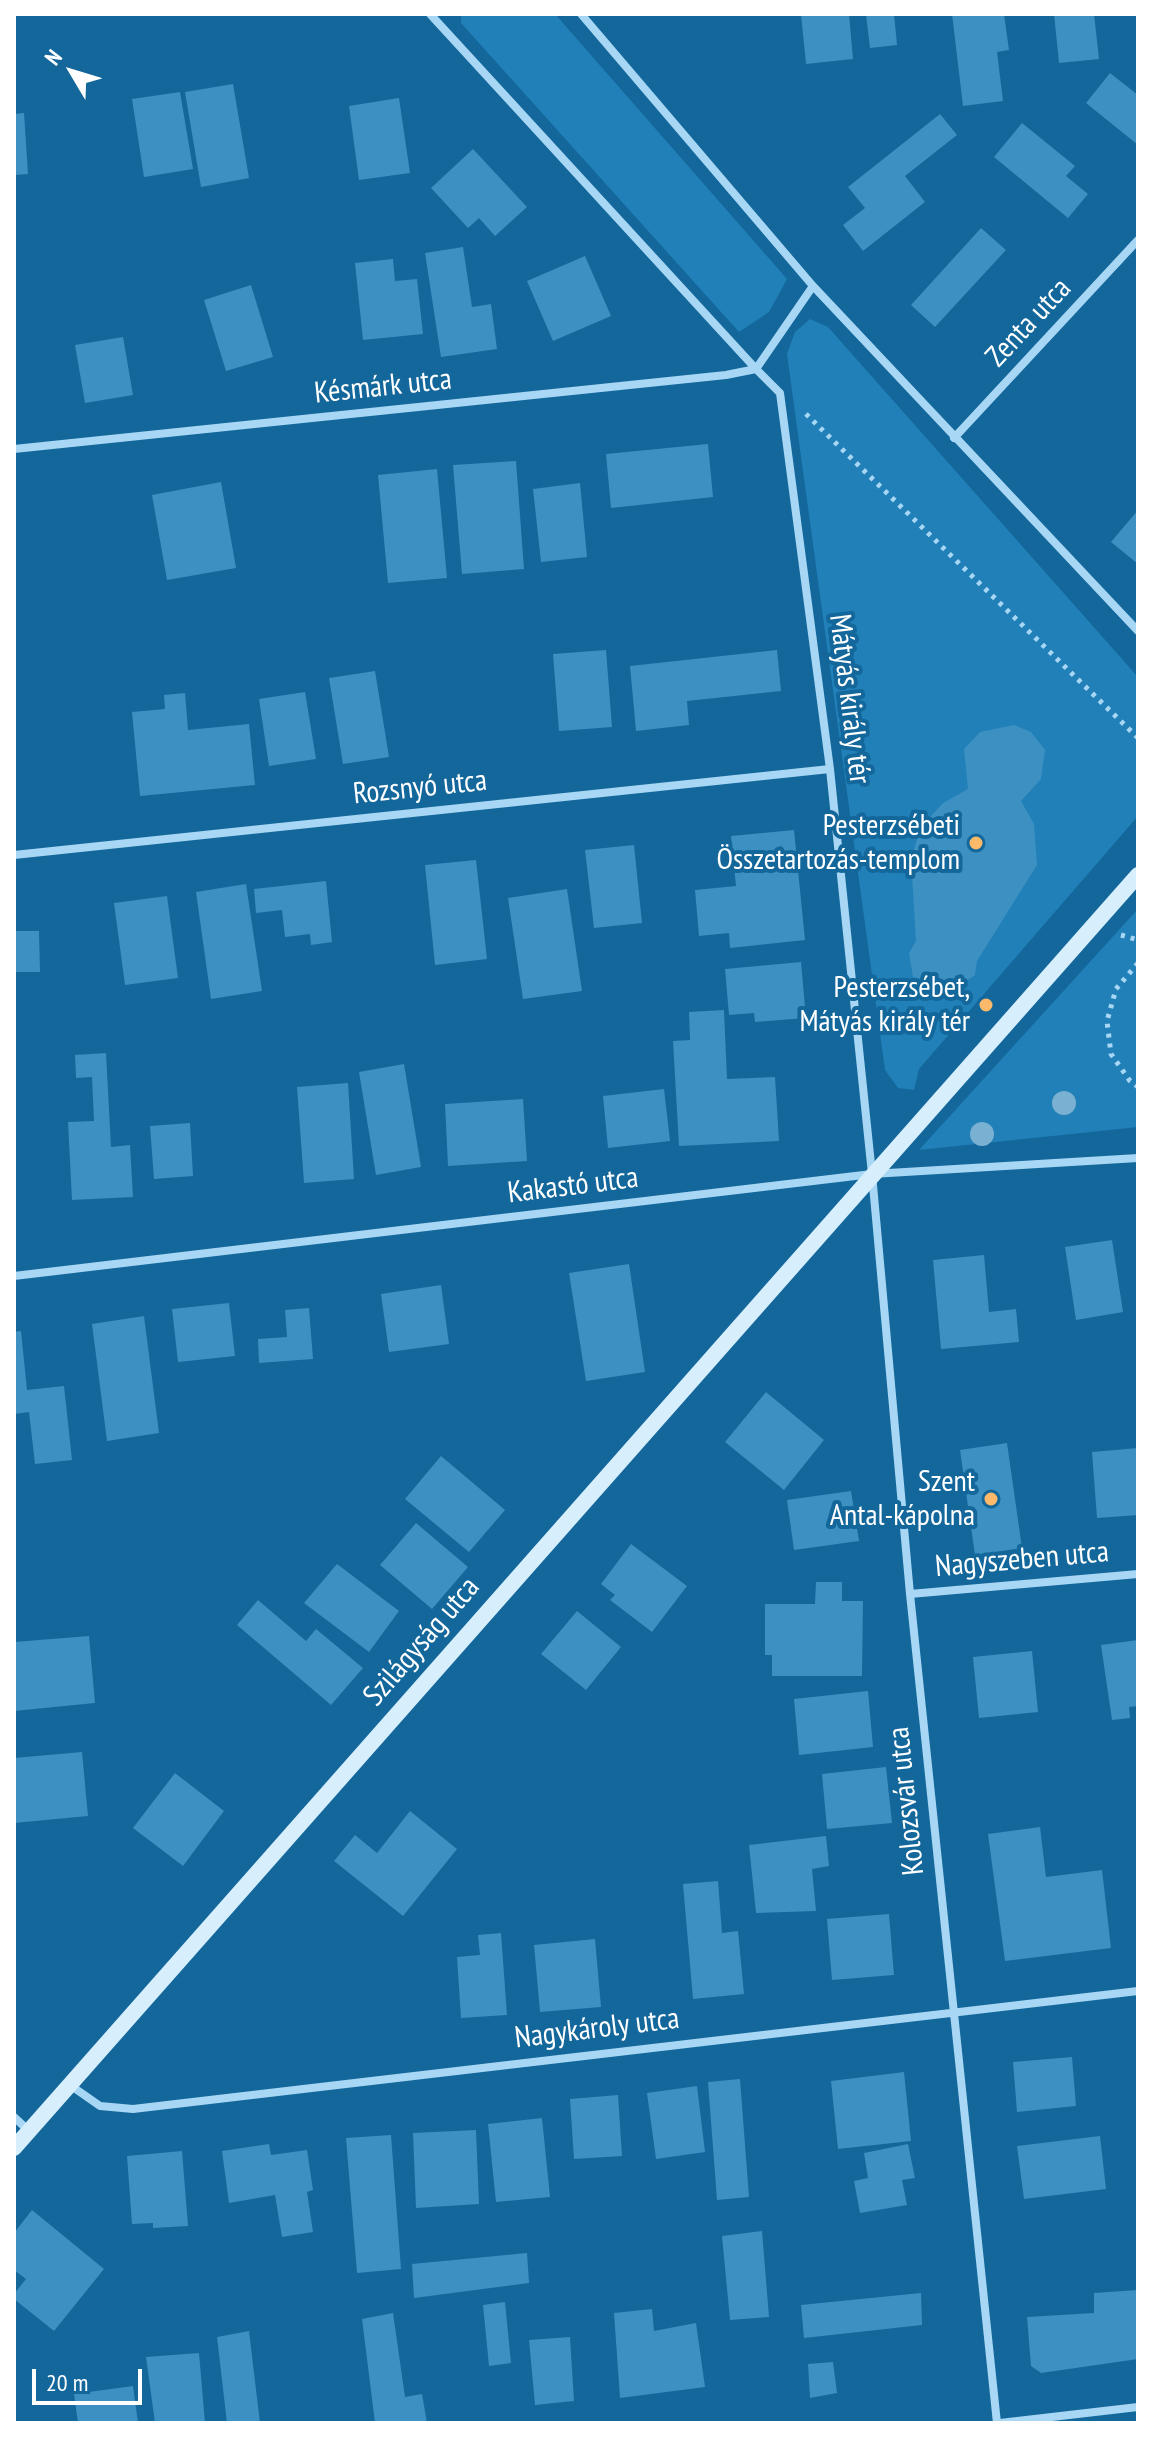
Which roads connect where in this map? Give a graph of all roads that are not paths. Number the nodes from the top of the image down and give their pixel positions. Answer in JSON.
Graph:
{"nodes":[{"id":1,"x":430,"y":14,"type":"edge"},
{"id":2,"x":581,"y":14,"type":"edge"},
{"id":3,"x":1138,"y":240,"type":"edge"},
{"id":4,"x":813,"y":286,"type":"junction"},
{"id":5,"x":756,"y":369,"type":"junction"},
{"id":6,"x":954,"y":438,"type":"junction"},
{"id":7,"x":14,"y":449,"type":"edge"},
{"id":8,"x":1138,"y":631,"type":"edge"},
{"id":9,"x":830,"y":769,"type":"junction"},
{"id":10,"x":14,"y":855,"type":"edge"},
{"id":11,"x":1138,"y":875,"type":"edge"},
{"id":12,"x":1138,"y":1158,"type":"edge"},
{"id":13,"x":872,"y":1174,"type":"junction"},
{"id":14,"x":14,"y":1276,"type":"edge"},
{"id":15,"x":1138,"y":1574,"type":"edge"},
{"id":16,"x":910,"y":1594,"type":"junction"},
{"id":17,"x":1138,"y":1991,"type":"edge"},
{"id":18,"x":953,"y":2012,"type":"junction"},
{"id":19,"x":69,"y":2085,"type":"junction"},
{"id":20,"x":14,"y":2117,"type":"edge"},
{"id":21,"x":29,"y":2131,"type":"junction"},
{"id":22,"x":14,"y":2148,"type":"edge"},
{"id":23,"x":1138,"y":2407,"type":"edge"},
{"id":24,"x":998,"y":2423,"type":"edge"}],
"edges":[{"from":1,"to":5,"type":"street"},
{"from":2,"to":4,"type":"street"},
{"from":3,"to":6,"type":"street","name":"Zenta utca"},
{"from":4,"to":5,"type":"street"},
{"from":4,"to":6,"type":"street"},
{"from":5,"to":7,"type":"street","name":"Késmárk utca"},
{"from":5,"to":9,"type":"street","name":"Mátyás király tér"},
{"from":6,"to":8,"type":"street"},
{"from":9,"to":10,"type":"street","name":"Rozsnyó utca"},
{"from":9,"to":13,"type":"street","name":"Mátyás király tér"},
{"from":11,"to":13,"type":"street"},
{"from":12,"to":13,"type":"street","name":"Kakastó utca"},
{"from":13,"to":14,"type":"street","name":"Kakastó utca"},
{"from":13,"to":16,"type":"street","name":"Kolozsvár utca"},
{"from":13,"to":19,"type":"street","name":"Szilágyság utca"},
{"from":15,"to":16,"type":"street","name":"Nagyszeben utca"},
{"from":16,"to":18,"type":"street","name":"Kolozsvár utca"},
{"from":17,"to":18,"type":"street","name":"Nagykároly utca"},
{"from":18,"to":19,"type":"street","name":"Nagykároly utca"},
{"from":18,"to":24,"type":"street","name":"Kolozsvár utca"},
{"from":19,"to":21,"type":"street","name":"Szilágyság utca"},
{"from":20,"to":21,"type":"street"},
{"from":21,"to":22,"type":"street","name":"Szilágyság utca"},
{"from":23,"to":24,"type":"street"}]}
